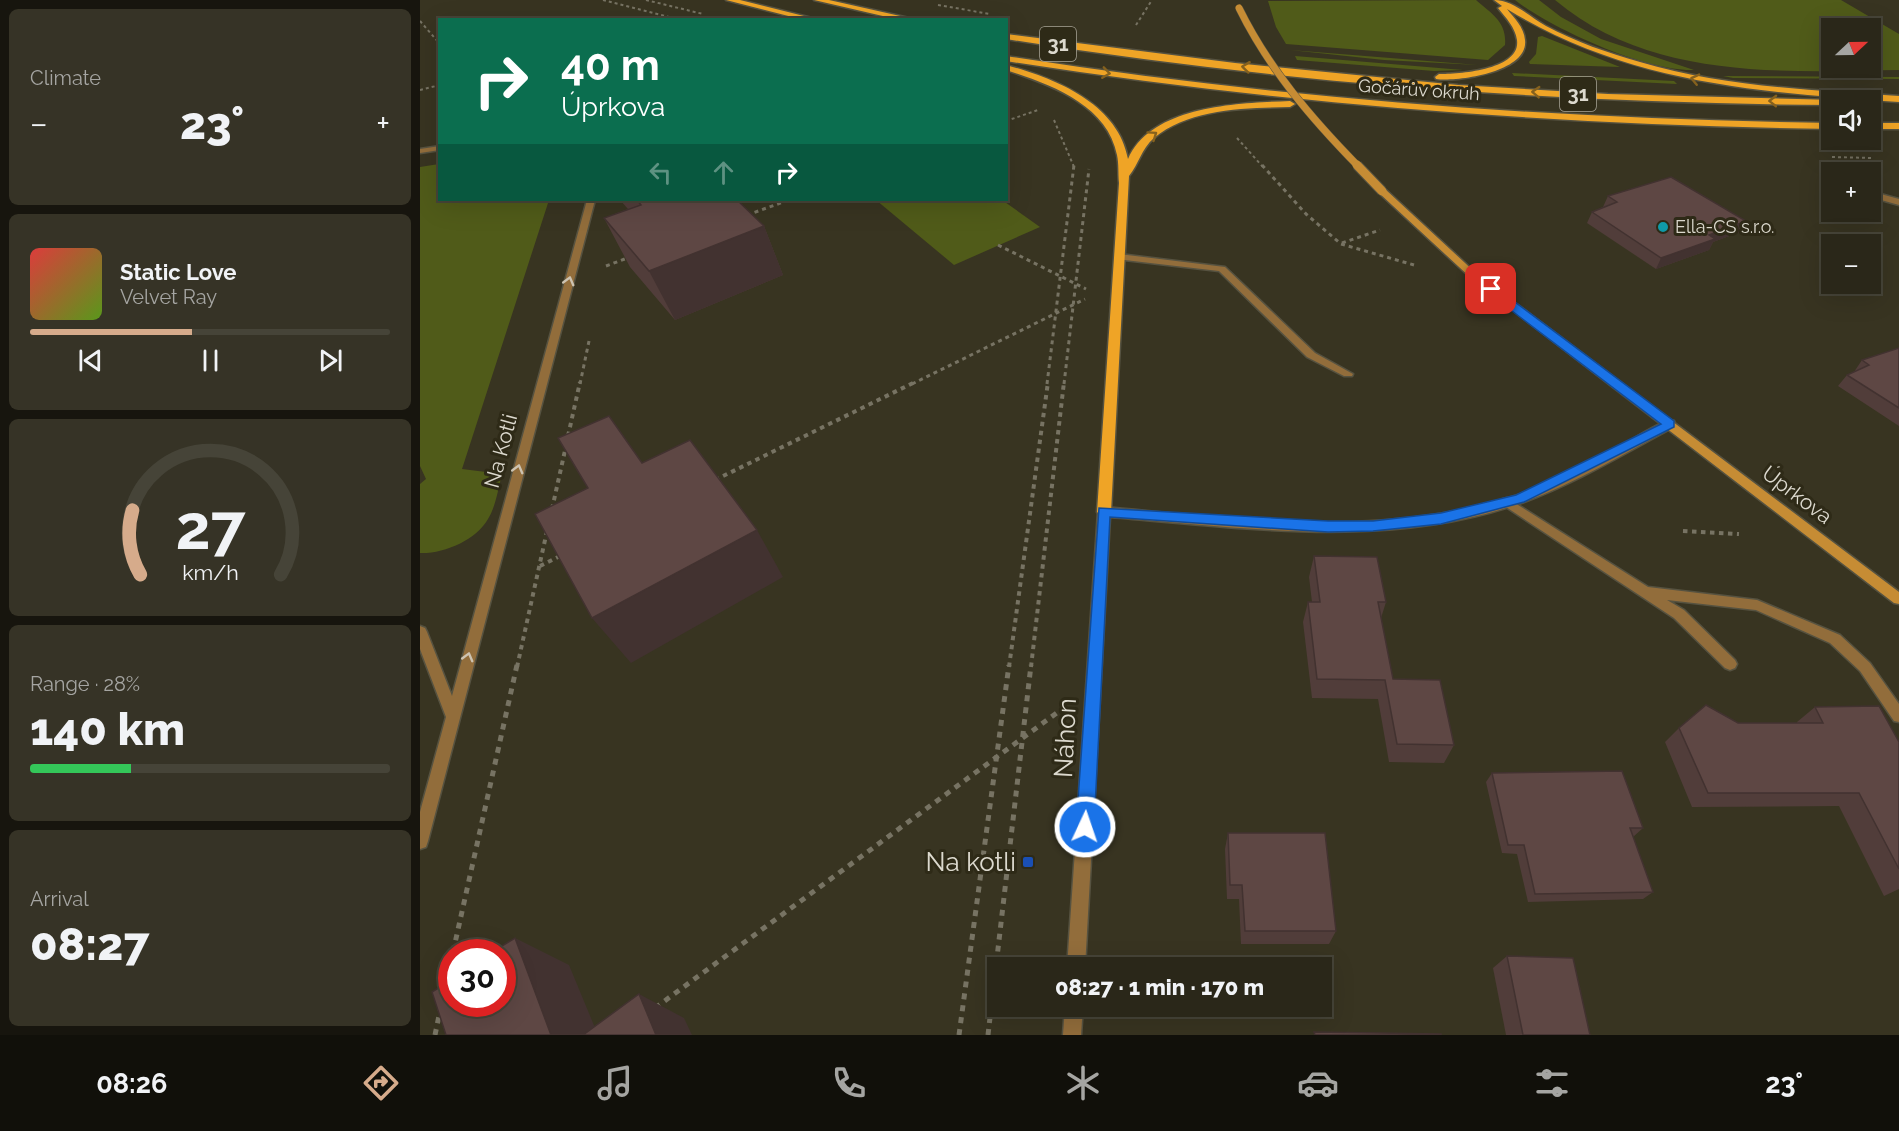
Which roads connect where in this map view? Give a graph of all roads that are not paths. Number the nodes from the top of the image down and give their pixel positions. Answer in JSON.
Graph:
{"nodes":[{"id":1,"x":730,"y":0,"type":"edge"},
{"id":2,"x":818,"y":0,"type":"edge"},
{"id":3,"x":1493,"y":0,"type":"edge"},
{"id":4,"x":1498,"y":0,"type":"edge"},
{"id":5,"x":1238,"y":4,"type":"edge"},
{"id":6,"x":807,"y":18,"type":"edge"},
{"id":7,"x":904,"y":18,"type":"edge"},
{"id":8,"x":1008,"y":36,"type":"edge"},
{"id":9,"x":1008,"y":58,"type":"edge"},
{"id":10,"x":1008,"y":68,"type":"edge"},
{"id":11,"x":1325,"y":76,"type":"junction"},
{"id":12,"x":1899,"y":100,"type":"edge"},
{"id":13,"x":1881,"y":101,"type":"edge"},
{"id":14,"x":1821,"y":102,"type":"edge"},
{"id":15,"x":1387,"y":105,"type":"junction"},
{"id":16,"x":1821,"y":126,"type":"edge"},
{"id":17,"x":1881,"y":126,"type":"edge"},
{"id":18,"x":1899,"y":126,"type":"edge"},
{"id":19,"x":438,"y":148,"type":"edge"},
{"id":20,"x":420,"y":151,"type":"edge"},
{"id":21,"x":1124,"y":183,"type":"junction"},
{"id":22,"x":1881,"y":197,"type":"edge"},
{"id":23,"x":591,"y":201,"type":"edge"},
{"id":24,"x":1899,"y":202,"type":"edge"},
{"id":25,"x":1119,"y":257,"type":"junction"},
{"id":26,"x":1348,"y":374,"type":"dead end"},
{"id":27,"x":1670,"y":424,"type":"junction"},
{"id":28,"x":1507,"y":502,"type":"junction"},
{"id":29,"x":1104,"y":512,"type":"junction"},
{"id":30,"x":1647,"y":592,"type":"junction"},
{"id":31,"x":1899,"y":599,"type":"edge"},
{"id":32,"x":420,"y":632,"type":"edge"},
{"id":33,"x":1730,"y":664,"type":"dead end"},
{"id":34,"x":452,"y":714,"type":"junction"},
{"id":35,"x":1899,"y":716,"type":"edge"},
{"id":36,"x":420,"y":841,"type":"edge"},
{"id":37,"x":1077,"y":957,"type":"edge"},
{"id":38,"x":1073,"y":1017,"type":"edge"},
{"id":39,"x":1072,"y":1035,"type":"edge"}],
"edges":[{"from":1,"to":6,"type":"main road"},
{"from":2,"to":7,"type":"main road"},
{"from":3,"to":11,"type":"main road"},
{"from":12,"to":4,"type":"main road","one_way":true},
{"from":5,"to":27,"type":"street","name":"Úprkova","bridge":true},
{"from":11,"to":8,"type":"main road","name":"Gočárův okruh","number":"31","one_way":true},
{"from":9,"to":15,"type":"main road","name":"Gočárův okruh","number":"31","one_way":true},
{"from":10,"to":21,"type":"main road"},
{"from":14,"to":11,"type":"main road","name":"Gočárův okruh","number":"31","one_way":true},
{"from":12,"to":13,"type":"main road"},
{"from":15,"to":16,"type":"main road","name":"Gočárův okruh","number":"31"},
{"from":21,"to":15,"type":"main road","one_way":true},
{"from":17,"to":18,"type":"main road"},
{"from":19,"to":20,"type":"street"},
{"from":21,"to":25,"type":"main road"},
{"from":22,"to":24,"type":"street"},
{"from":34,"to":23,"type":"street","name":"Na Kotli","one_way":true},
{"from":25,"to":26,"type":"street"},
{"from":25,"to":29,"type":"main road"},
{"from":27,"to":28,"type":"street"},
{"from":27,"to":31,"type":"street","name":"Úprkova"},
{"from":28,"to":29,"type":"street"},
{"from":28,"to":30,"type":"street"},
{"from":29,"to":37,"type":"street","name":"Náhon"},
{"from":30,"to":33,"type":"street"},
{"from":30,"to":35,"type":"street"},
{"from":32,"to":34,"type":"street"},
{"from":34,"to":36,"type":"street","name":"Na Kotli"},
{"from":38,"to":39,"type":"street"}]}
